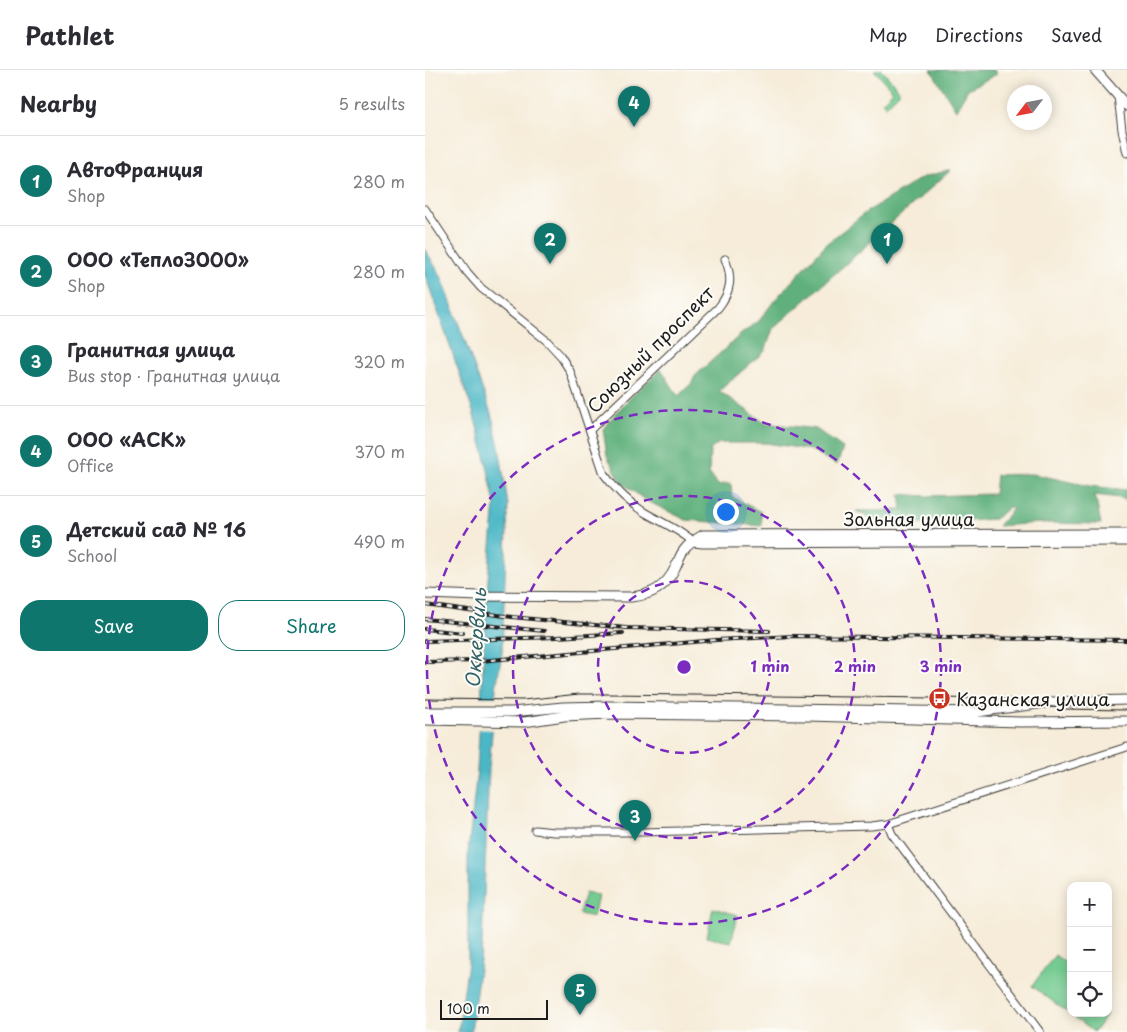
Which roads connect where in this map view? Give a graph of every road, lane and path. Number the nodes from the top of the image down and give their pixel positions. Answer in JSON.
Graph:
{"nodes":[{"id":1,"x":1095,"y":70,"type":"edge"},
{"id":2,"x":1118,"y":96,"type":"junction"},
{"id":3,"x":1127,"y":106,"type":"edge"},
{"id":4,"x":1127,"y":153,"type":"edge"},
{"id":5,"x":425,"y":209,"type":"edge"},
{"id":6,"x":725,"y":259,"type":"dead end"},
{"id":7,"x":590,"y":430,"type":"junction"},
{"id":8,"x":1127,"y":534,"type":"edge"},
{"id":9,"x":1127,"y":541,"type":"edge"},
{"id":10,"x":692,"y":542,"type":"junction"},
{"id":11,"x":425,"y":594,"type":"edge"},
{"id":12,"x":1127,"y":700,"type":"edge"},
{"id":13,"x":425,"y":712,"type":"edge"},
{"id":14,"x":425,"y":720,"type":"edge"},
{"id":15,"x":1127,"y":721,"type":"edge"},
{"id":16,"x":1127,"y":747,"type":"edge"},
{"id":17,"x":888,"y":824,"type":"junction"},
{"id":18,"x":535,"y":830,"type":"dead end"},
{"id":19,"x":1041,"y":1032,"type":"edge"}],
"edges":[{"from":1,"to":2,"type":"street"},
{"from":2,"to":3,"type":"street"},
{"from":2,"to":4,"type":"street"},
{"from":5,"to":7,"type":"street"},
{"from":6,"to":7,"type":"street","name":"Союзный проспект"},
{"from":7,"to":10,"type":"street"},
{"from":8,"to":10,"type":"street","name":"Зольная улица"},
{"from":9,"to":10,"type":"street","name":"Зольная улица"},
{"from":10,"to":11,"type":"street"},
{"from":12,"to":13,"type":"street"},
{"from":14,"to":15,"type":"street"},
{"from":16,"to":17,"type":"street"},
{"from":17,"to":18,"type":"street"},
{"from":17,"to":19,"type":"street"}]}
